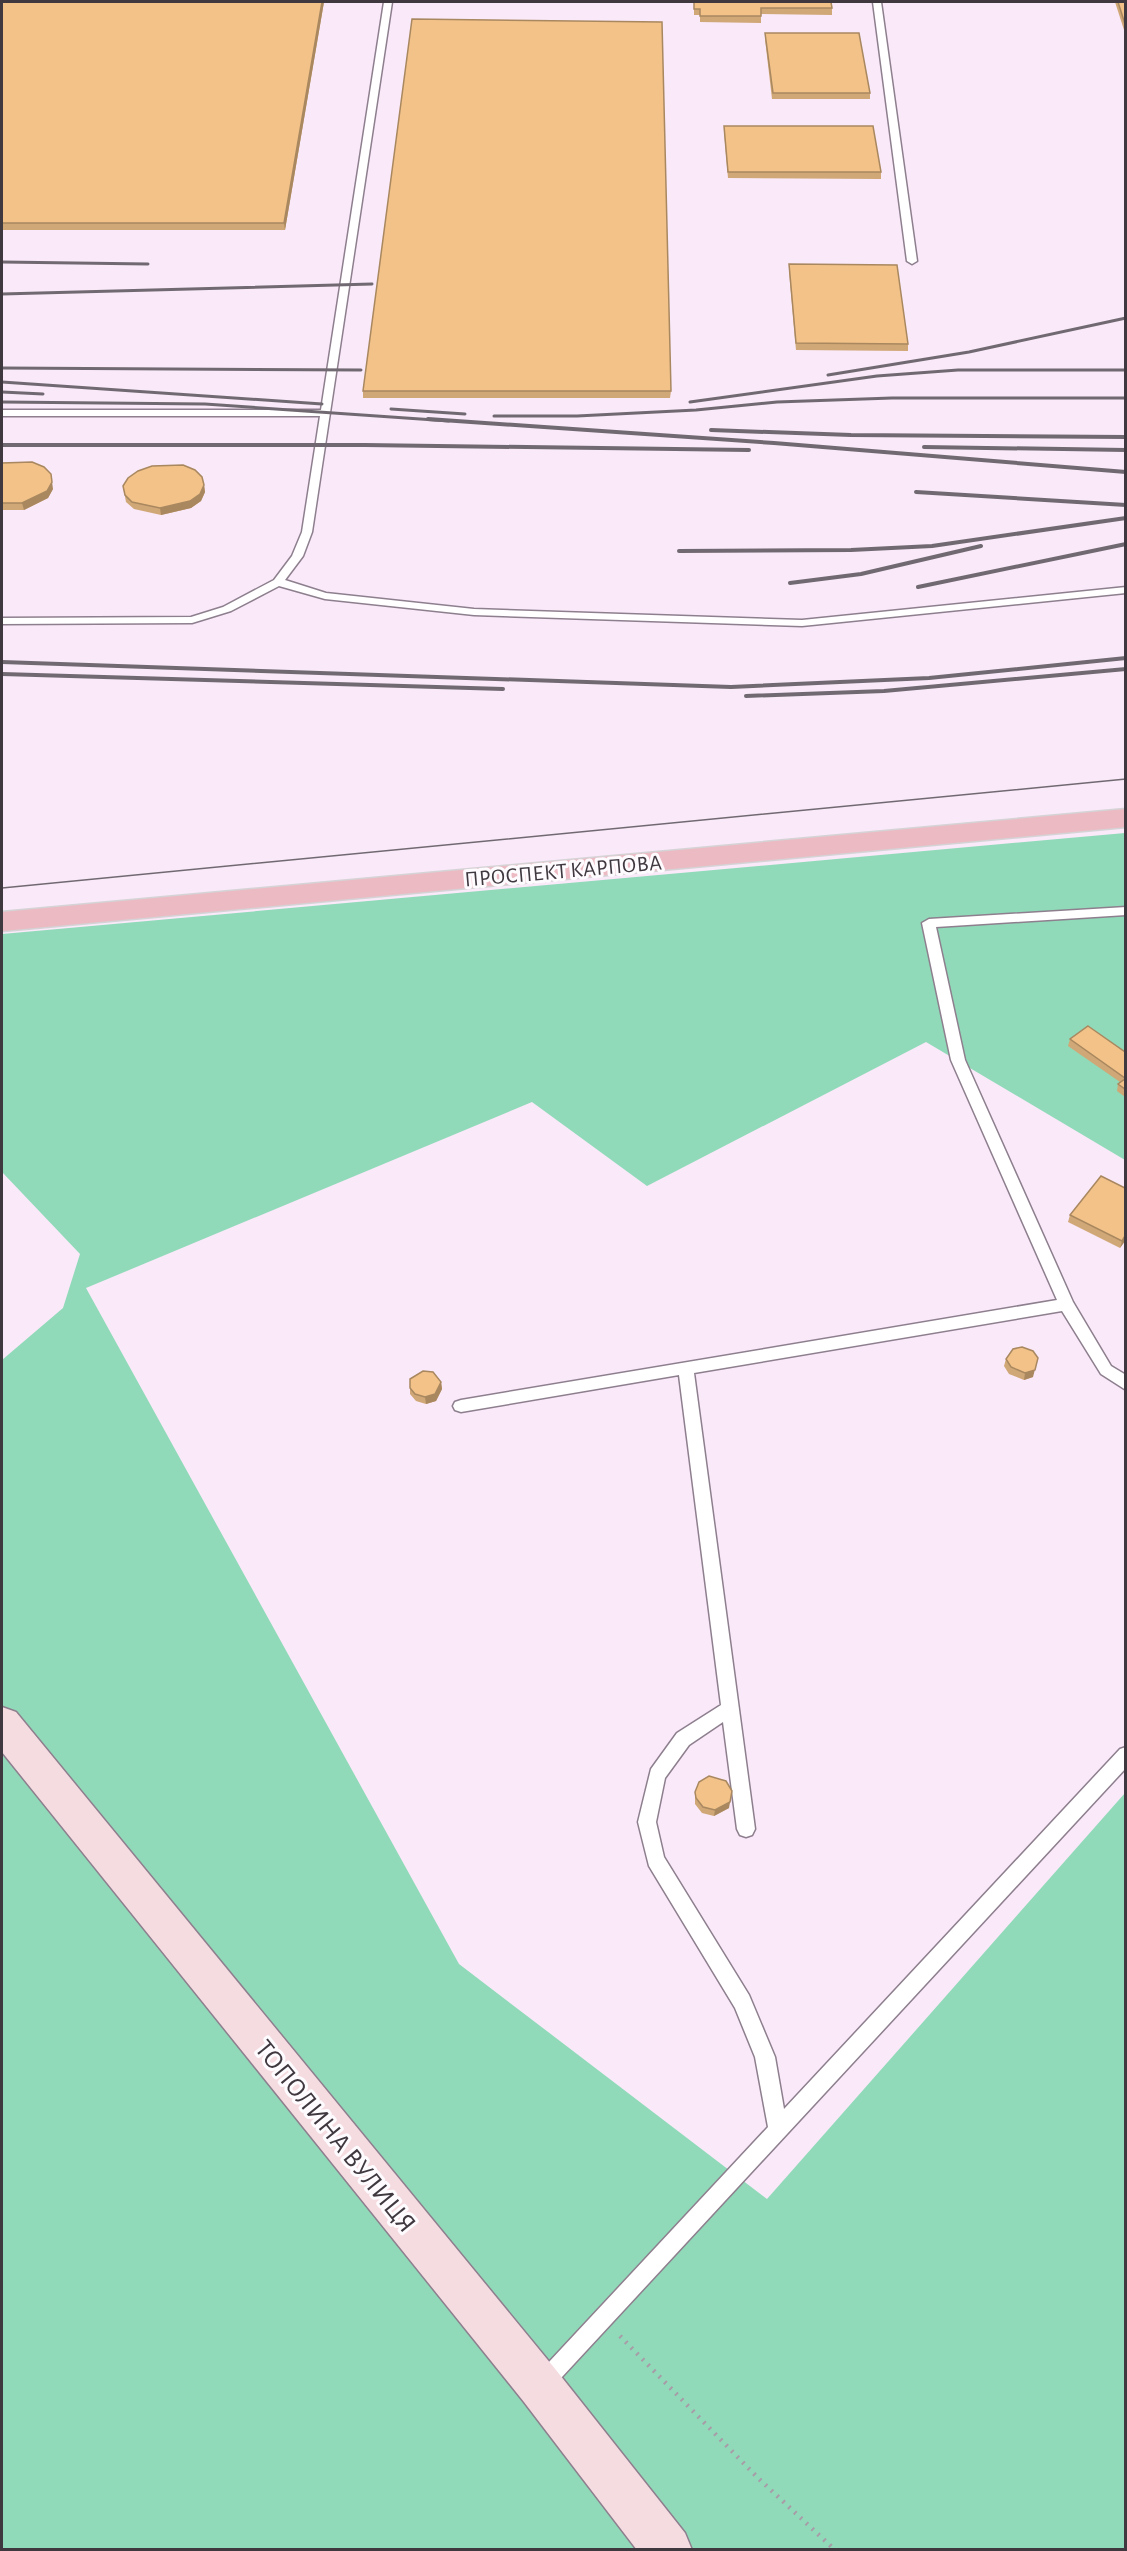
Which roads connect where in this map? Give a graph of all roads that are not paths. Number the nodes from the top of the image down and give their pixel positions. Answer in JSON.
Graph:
{"nodes":[{"id":1,"x":388,"y":2,"type":"edge"},
{"id":2,"x":877,"y":2,"type":"edge"},
{"id":3,"x":912,"y":261,"type":"dead end"},
{"id":4,"x":325,"y":413,"type":"junction"},
{"id":5,"x":2,"y":414,"type":"edge"},
{"id":6,"x":278,"y":582,"type":"junction"},
{"id":7,"x":1125,"y":590,"type":"edge"},
{"id":8,"x":2,"y":621,"type":"edge"},
{"id":9,"x":1125,"y":818,"type":"edge"},
{"id":10,"x":1125,"y":911,"type":"edge"},
{"id":11,"x":2,"y":922,"type":"edge"},
{"id":12,"x":1066,"y":1304,"type":"junction"},
{"id":13,"x":686,"y":1368,"type":"junction"},
{"id":14,"x":1125,"y":1384,"type":"edge"},
{"id":15,"x":461,"y":1406,"type":"dead end"},
{"id":16,"x":731,"y":1708,"type":"junction"},
{"id":17,"x":2,"y":1724,"type":"edge"},
{"id":18,"x":1125,"y":1755,"type":"edge"},
{"id":19,"x":746,"y":1829,"type":"dead end"},
{"id":20,"x":778,"y":2130,"type":"junction"},
{"id":21,"x":540,"y":2386,"type":"junction"},
{"id":22,"x":668,"y":2550,"type":"edge"}],
"edges":[{"from":1,"to":4,"type":"lane"},
{"from":2,"to":3,"type":"lane"},
{"from":4,"to":5,"type":"lane"},
{"from":4,"to":6,"type":"lane"},
{"from":6,"to":7,"type":"lane"},
{"from":6,"to":8,"type":"lane"},
{"from":9,"to":11,"type":"main road","name":"ПРОСПЕКТ КАРПОВА"},
{"from":10,"to":12,"type":"lane"},
{"from":12,"to":13,"type":"lane"},
{"from":12,"to":14,"type":"lane"},
{"from":13,"to":15,"type":"lane"},
{"from":13,"to":16,"type":"lane"},
{"from":16,"to":19,"type":"lane"},
{"from":16,"to":20,"type":"lane"},
{"from":17,"to":21,"type":"main road","name":"ТОПОЛИНА ВУЛИЦЯ"},
{"from":18,"to":20,"type":"lane"},
{"from":20,"to":21,"type":"lane"},
{"from":21,"to":22,"type":"main road","name":"ТОПОЛИНА ВУЛИЦЯ"}]}
